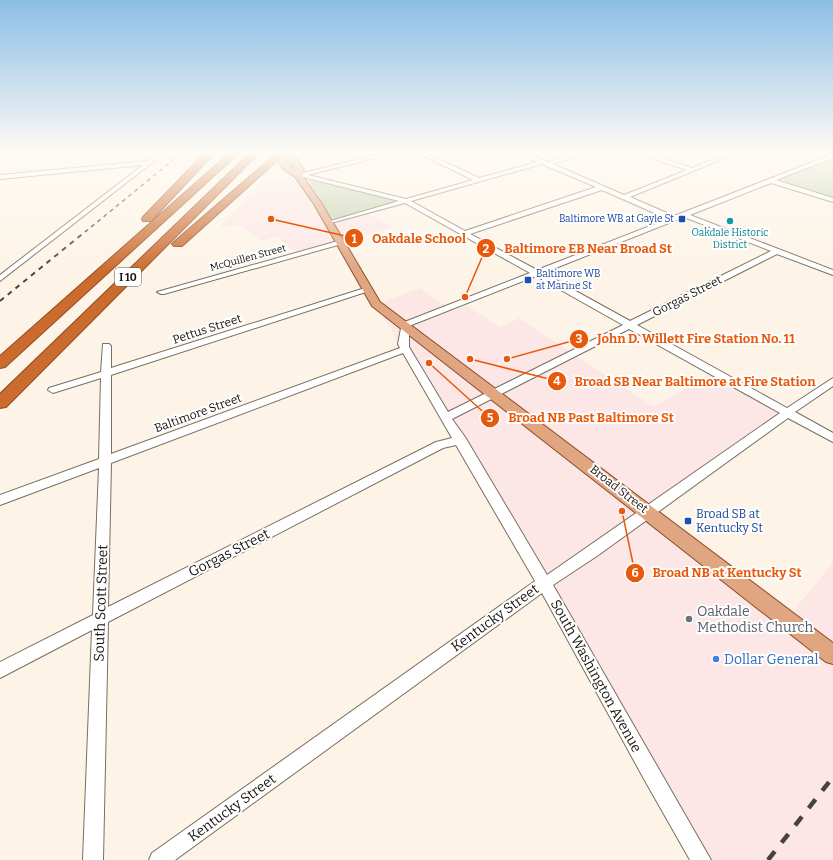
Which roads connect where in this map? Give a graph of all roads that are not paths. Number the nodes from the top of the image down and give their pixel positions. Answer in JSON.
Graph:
{"nodes":[{"id":1,"x":114,"y":191,"type":"edge"},
{"id":2,"x":174,"y":191,"type":"edge"},
{"id":3,"x":192,"y":191,"type":"edge"},
{"id":4,"x":216,"y":191,"type":"edge"},
{"id":5,"x":237,"y":191,"type":"edge"},
{"id":6,"x":308,"y":191,"type":"edge"},
{"id":7,"x":369,"y":191,"type":"edge"},
{"id":8,"x":438,"y":191,"type":"edge"},
{"id":9,"x":592,"y":191,"type":"edge"},
{"id":10,"x":609,"y":191,"type":"edge"},
{"id":11,"x":640,"y":191,"type":"edge"},
{"id":12,"x":744,"y":191,"type":"edge"},
{"id":13,"x":806,"y":191,"type":"edge"},
{"id":14,"x":625,"y":197,"type":"junction"},
{"id":15,"x":406,"y":200,"type":"junction"},
{"id":16,"x":833,"y":200,"type":"edge"},
{"id":17,"x":685,"y":215,"type":"junction"},
{"id":18,"x":674,"y":219,"type":"junction"},
{"id":19,"x":329,"y":223,"type":"junction"},
{"id":20,"x":465,"y":234,"type":"junction"},
{"id":21,"x":340,"y":243,"type":"junction"},
{"id":22,"x":777,"y":251,"type":"junction"},
{"id":23,"x":536,"y":273,"type":"junction"},
{"id":24,"x":833,"y":273,"type":"edge"},
{"id":25,"x":0,"y":279,"type":"edge"},
{"id":26,"x":368,"y":290,"type":"junction"},
{"id":27,"x":161,"y":292,"type":"dead end"},
{"id":28,"x":49,"y":320,"type":"junction"},
{"id":29,"x":80,"y":324,"type":"junction"},
{"id":30,"x":405,"y":325,"type":"junction"},
{"id":31,"x":630,"y":325,"type":"junction"},
{"id":32,"x":106,"y":346,"type":"dead end"},
{"id":33,"x":406,"y":350,"type":"junction"},
{"id":34,"x":0,"y":364,"type":"edge"},
{"id":35,"x":107,"y":373,"type":"junction"},
{"id":36,"x":833,"y":381,"type":"edge"},
{"id":37,"x":53,"y":390,"type":"dead end"},
{"id":38,"x":494,"y":394,"type":"junction"},
{"id":39,"x":0,"y":403,"type":"edge"},
{"id":40,"x":787,"y":413,"type":"junction"},
{"id":41,"x":447,"y":417,"type":"junction"},
{"id":42,"x":833,"y":438,"type":"edge"},
{"id":43,"x":461,"y":440,"type":"junction"},
{"id":44,"x":105,"y":461,"type":"junction"},
{"id":45,"x":0,"y":500,"type":"edge"},
{"id":46,"x":649,"y":513,"type":"junction"},
{"id":47,"x":544,"y":582,"type":"junction"},
{"id":48,"x":101,"y":618,"type":"junction"},
{"id":49,"x":833,"y":655,"type":"edge"},
{"id":50,"x":0,"y":670,"type":"edge"},
{"id":51,"x":93,"y":860,"type":"edge"},
{"id":52,"x":159,"y":860,"type":"edge"},
{"id":53,"x":701,"y":860,"type":"edge"}],
"edges":[{"from":1,"to":25,"type":"street"},
{"from":2,"to":28,"type":"highway"},
{"from":3,"to":28,"type":"highway","number":"I 10"},
{"from":4,"to":29,"type":"highway","number":"I 10"},
{"from":5,"to":29,"type":"highway"},
{"from":6,"to":19,"type":"main road","name":"Broad Street"},
{"from":7,"to":15,"type":"street"},
{"from":8,"to":15,"type":"street"},
{"from":9,"to":20,"type":"street"},
{"from":10,"to":14,"type":"street"},
{"from":11,"to":14,"type":"street"},
{"from":12,"to":17,"type":"street"},
{"from":13,"to":16,"type":"street"},
{"from":14,"to":18,"type":"street"},
{"from":15,"to":19,"type":"street"},
{"from":15,"to":20,"type":"street"},
{"from":17,"to":18,"type":"street"},
{"from":17,"to":22,"type":"street"},
{"from":18,"to":23,"type":"street"},
{"from":19,"to":21,"type":"main road","name":"Broad Street"},
{"from":20,"to":23,"type":"street"},
{"from":21,"to":26,"type":"main road","name":"Broad Street"},
{"from":21,"to":27,"type":"street","name":"McQuillen Street"},
{"from":22,"to":24,"type":"street"},
{"from":22,"to":31,"type":"street","name":"Gorgas Street"},
{"from":23,"to":30,"type":"street"},
{"from":23,"to":31,"type":"street"},
{"from":26,"to":30,"type":"main road","name":"Broad Street"},
{"from":26,"to":35,"type":"street","name":"Pettus Street"},
{"from":28,"to":34,"type":"highway","number":"I 10"},
{"from":29,"to":39,"type":"highway","number":"I 10"},
{"from":30,"to":33,"type":"street","name":"South Washington Avenue"},
{"from":30,"to":38,"type":"main road","name":"Broad Street"},
{"from":31,"to":38,"type":"street","name":"Gorgas Street"},
{"from":31,"to":40,"type":"street"},
{"from":32,"to":35,"type":"street","name":"South Scott Street"},
{"from":33,"to":41,"type":"street","name":"South Washington Avenue"},
{"from":33,"to":44,"type":"street","name":"Baltimore Street"},
{"from":35,"to":37,"type":"street","name":"Pettus Street"},
{"from":35,"to":44,"type":"street","name":"South Scott Street"},
{"from":36,"to":40,"type":"street","name":"Kentucky Street"},
{"from":38,"to":41,"type":"street","name":"Gorgas Street"},
{"from":38,"to":46,"type":"main road","name":"Broad Street"},
{"from":40,"to":42,"type":"street"},
{"from":40,"to":46,"type":"street","name":"Kentucky Street"},
{"from":41,"to":43,"type":"street","name":"South Washington Avenue"},
{"from":43,"to":47,"type":"street","name":"South Washington Avenue"},
{"from":43,"to":48,"type":"street","name":"Gorgas Street"},
{"from":44,"to":45,"type":"street","name":"Baltimore Street"},
{"from":44,"to":48,"type":"street","name":"South Scott Street"},
{"from":46,"to":47,"type":"street","name":"Kentucky Street"},
{"from":46,"to":49,"type":"main road","name":"Broad Street"},
{"from":47,"to":52,"type":"street","name":"Kentucky Street"},
{"from":47,"to":53,"type":"street","name":"South Washington Avenue"},
{"from":48,"to":50,"type":"street","name":"Gorgas Street"},
{"from":48,"to":51,"type":"street","name":"South Scott Street"}]}
